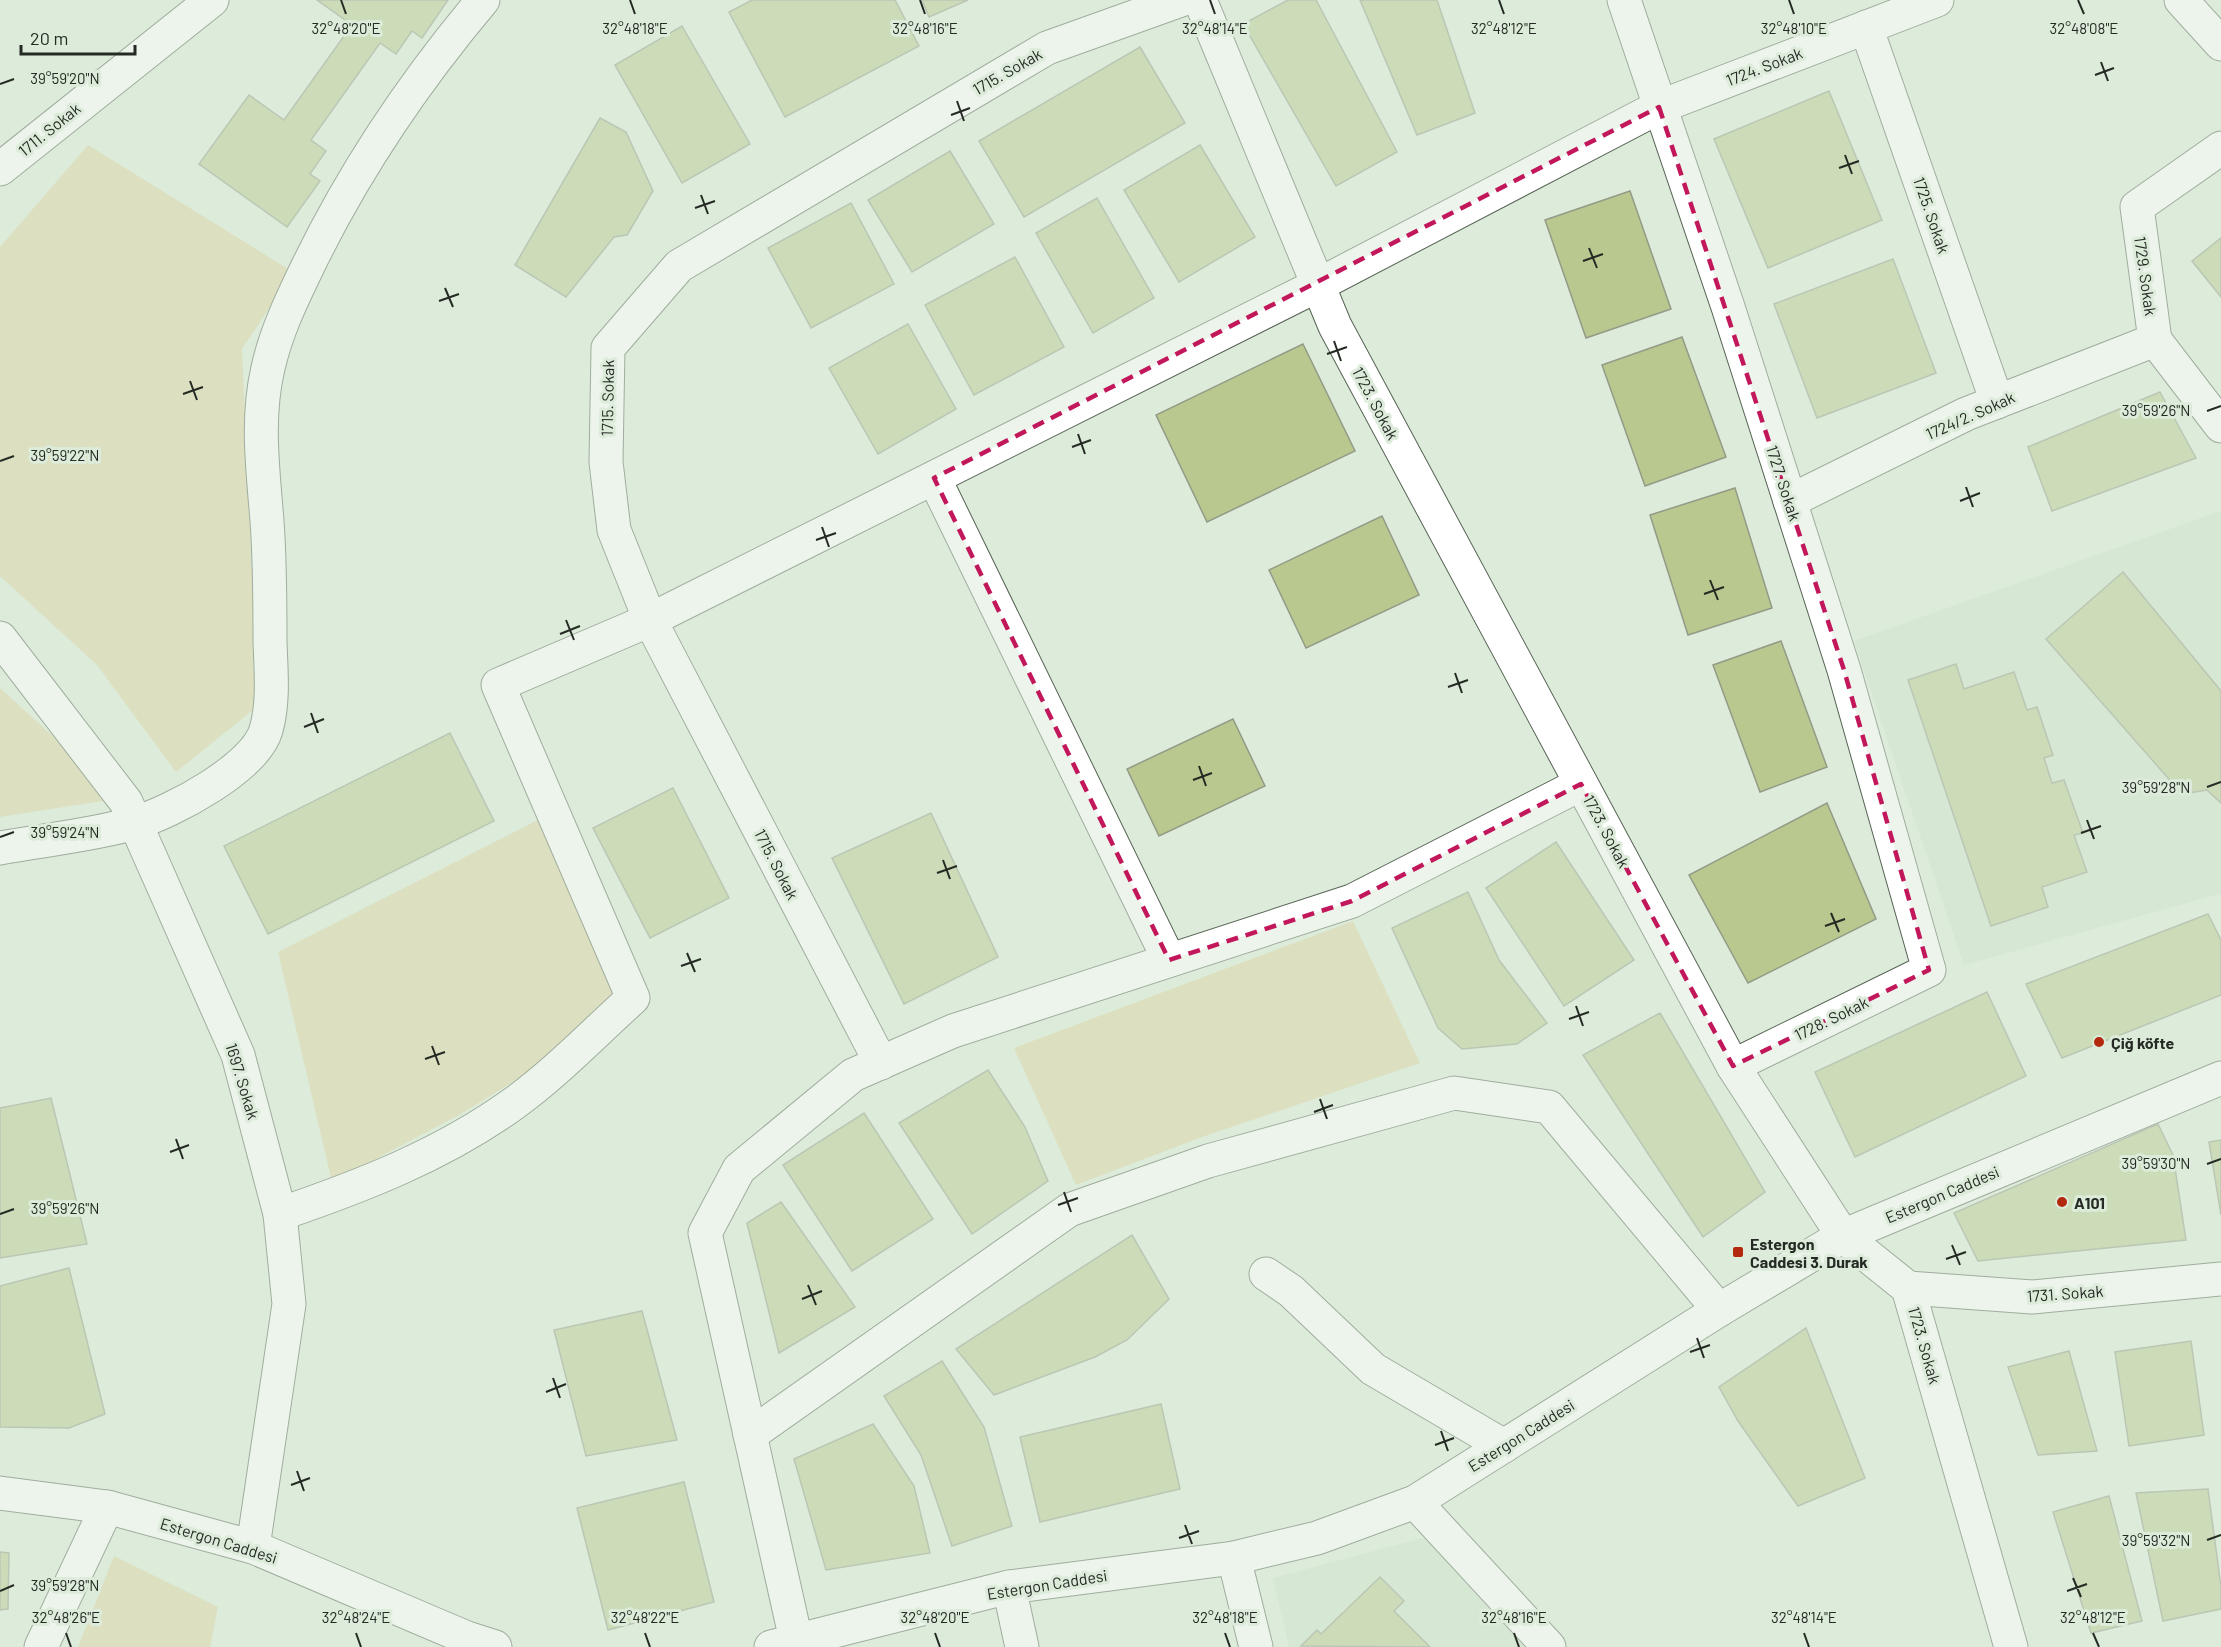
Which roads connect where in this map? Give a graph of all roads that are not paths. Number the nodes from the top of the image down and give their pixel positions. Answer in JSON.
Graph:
{"nodes":[{"id":1,"x":212,"y":0,"type":"edge"},
{"id":2,"x":483,"y":0,"type":"edge"},
{"id":3,"x":1181,"y":0,"type":"edge"},
{"id":4,"x":1200,"y":0,"type":"edge"},
{"id":5,"x":1624,"y":0,"type":"edge"},
{"id":6,"x":1937,"y":0,"type":"edge"},
{"id":7,"x":2181,"y":0,"type":"edge"},
{"id":8,"x":1866,"y":27,"type":"junction"},
{"id":9,"x":2221,"y":44,"type":"edge"},
{"id":10,"x":1659,"y":107,"type":"junction"},
{"id":11,"x":2221,"y":148,"type":"edge"},
{"id":12,"x":0,"y":169,"type":"edge"},
{"id":13,"x":1318,"y":285,"type":"junction"},
{"id":14,"x":2155,"y":340,"type":"junction"},
{"id":15,"x":1998,"y":402,"type":"junction"},
{"id":16,"x":2221,"y":426,"type":"edge"},
{"id":17,"x":934,"y":478,"type":"junction"},
{"id":18,"x":1790,"y":501,"type":"junction"},
{"id":19,"x":650,"y":620,"type":"junction"},
{"id":20,"x":0,"y":638,"type":"edge"},
{"id":21,"x":1581,"y":784,"type":"junction"},
{"id":22,"x":135,"y":823,"type":"junction"},
{"id":23,"x":0,"y":848,"type":"edge"},
{"id":24,"x":1168,"y":960,"type":"junction"},
{"id":25,"x":1929,"y":970,"type":"joint"},
{"id":26,"x":881,"y":1063,"type":"junction"},
{"id":27,"x":1734,"y":1066,"type":"junction"},
{"id":28,"x":2221,"y":1078,"type":"edge"},
{"id":29,"x":280,"y":1214,"type":"junction"},
{"id":30,"x":1843,"y":1236,"type":"junction"},
{"id":31,"x":1266,"y":1274,"type":"dead end"},
{"id":32,"x":2221,"y":1279,"type":"edge"},
{"id":33,"x":1908,"y":1288,"type":"junction"},
{"id":34,"x":1719,"y":1310,"type":"junction"},
{"id":35,"x":750,"y":1435,"type":"junction"},
{"id":36,"x":1504,"y":1446,"type":"junction"},
{"id":37,"x":0,"y":1493,"type":"edge"},
{"id":38,"x":1415,"y":1502,"type":"junction"},
{"id":39,"x":107,"y":1507,"type":"junction"},
{"id":40,"x":253,"y":1547,"type":"junction"},
{"id":41,"x":1234,"y":1558,"type":"junction"},
{"id":42,"x":1009,"y":1587,"type":"junction"},
{"id":43,"x":783,"y":1644,"type":"edge"},
{"id":44,"x":41,"y":1647,"type":"edge"},
{"id":45,"x":495,"y":1647,"type":"edge"},
{"id":46,"x":1022,"y":1647,"type":"edge"},
{"id":47,"x":1256,"y":1647,"type":"edge"},
{"id":48,"x":1549,"y":1647,"type":"edge"},
{"id":49,"x":2011,"y":1647,"type":"edge"}],
"edges":[{"from":1,"to":12,"type":"street","name":"1711. Sokak"},
{"from":2,"to":22,"type":"street"},
{"from":3,"to":19,"type":"street","name":"1715. Sokak"},
{"from":4,"to":13,"type":"street","name":"1723. Sokak"},
{"from":5,"to":10,"type":"street","name":"1727. Sokak"},
{"from":6,"to":8,"type":"street","name":"1724. Sokak"},
{"from":7,"to":9,"type":"street"},
{"from":8,"to":10,"type":"street","name":"1724. Sokak"},
{"from":8,"to":15,"type":"street","name":"1725. Sokak"},
{"from":10,"to":13,"type":"street","name":"1724. Sokak"},
{"from":10,"to":18,"type":"street","name":"1727. Sokak"},
{"from":11,"to":14,"type":"street","name":"1729. Sokak"},
{"from":13,"to":17,"type":"street","name":"1724. Sokak"},
{"from":13,"to":21,"type":"street","name":"1723. Sokak"},
{"from":14,"to":15,"type":"street","name":"1724/2. Sokak"},
{"from":14,"to":16,"type":"street","name":"1729. Sokak"},
{"from":15,"to":18,"type":"street","name":"1724/2. Sokak"},
{"from":17,"to":19,"type":"street","name":"1724. Sokak"},
{"from":17,"to":24,"type":"street"},
{"from":18,"to":25,"type":"street","name":"1727. Sokak"},
{"from":19,"to":26,"type":"street","name":"1715. Sokak"},
{"from":19,"to":29,"type":"street","name":"1724. Sokak"},
{"from":20,"to":22,"type":"street","name":"1697. Sokak"},
{"from":21,"to":24,"type":"street"},
{"from":21,"to":27,"type":"street","name":"1723. Sokak"},
{"from":22,"to":23,"type":"street"},
{"from":22,"to":29,"type":"street","name":"1697. Sokak"},
{"from":24,"to":26,"type":"street"},
{"from":25,"to":27,"type":"street","name":"1728. Sokak"},
{"from":26,"to":35,"type":"street"},
{"from":27,"to":30,"type":"street","name":"1723. Sokak"},
{"from":28,"to":30,"type":"street","name":"Estergon Caddesi"},
{"from":29,"to":40,"type":"street","name":"1697. Sokak"},
{"from":30,"to":33,"type":"street","name":"1723. Sokak"},
{"from":30,"to":34,"type":"street","name":"Estergon Caddesi"},
{"from":31,"to":36,"type":"street"},
{"from":32,"to":33,"type":"street","name":"1731. Sokak"},
{"from":33,"to":49,"type":"street","name":"1723. Sokak"},
{"from":34,"to":35,"type":"street"},
{"from":34,"to":36,"type":"street","name":"Estergon Caddesi"},
{"from":35,"to":43,"type":"street"},
{"from":36,"to":38,"type":"street","name":"Estergon Caddesi"},
{"from":37,"to":39,"type":"street","name":"Estergon Caddesi"},
{"from":38,"to":41,"type":"street","name":"Estergon Caddesi"},
{"from":38,"to":48,"type":"street"},
{"from":39,"to":40,"type":"street","name":"Estergon Caddesi"},
{"from":39,"to":44,"type":"street"},
{"from":40,"to":45,"type":"street","name":"Estergon Caddesi"},
{"from":41,"to":42,"type":"street","name":"Estergon Caddesi"},
{"from":41,"to":47,"type":"street"},
{"from":42,"to":43,"type":"street","name":"Estergon Caddesi"},
{"from":42,"to":46,"type":"street"}]}
